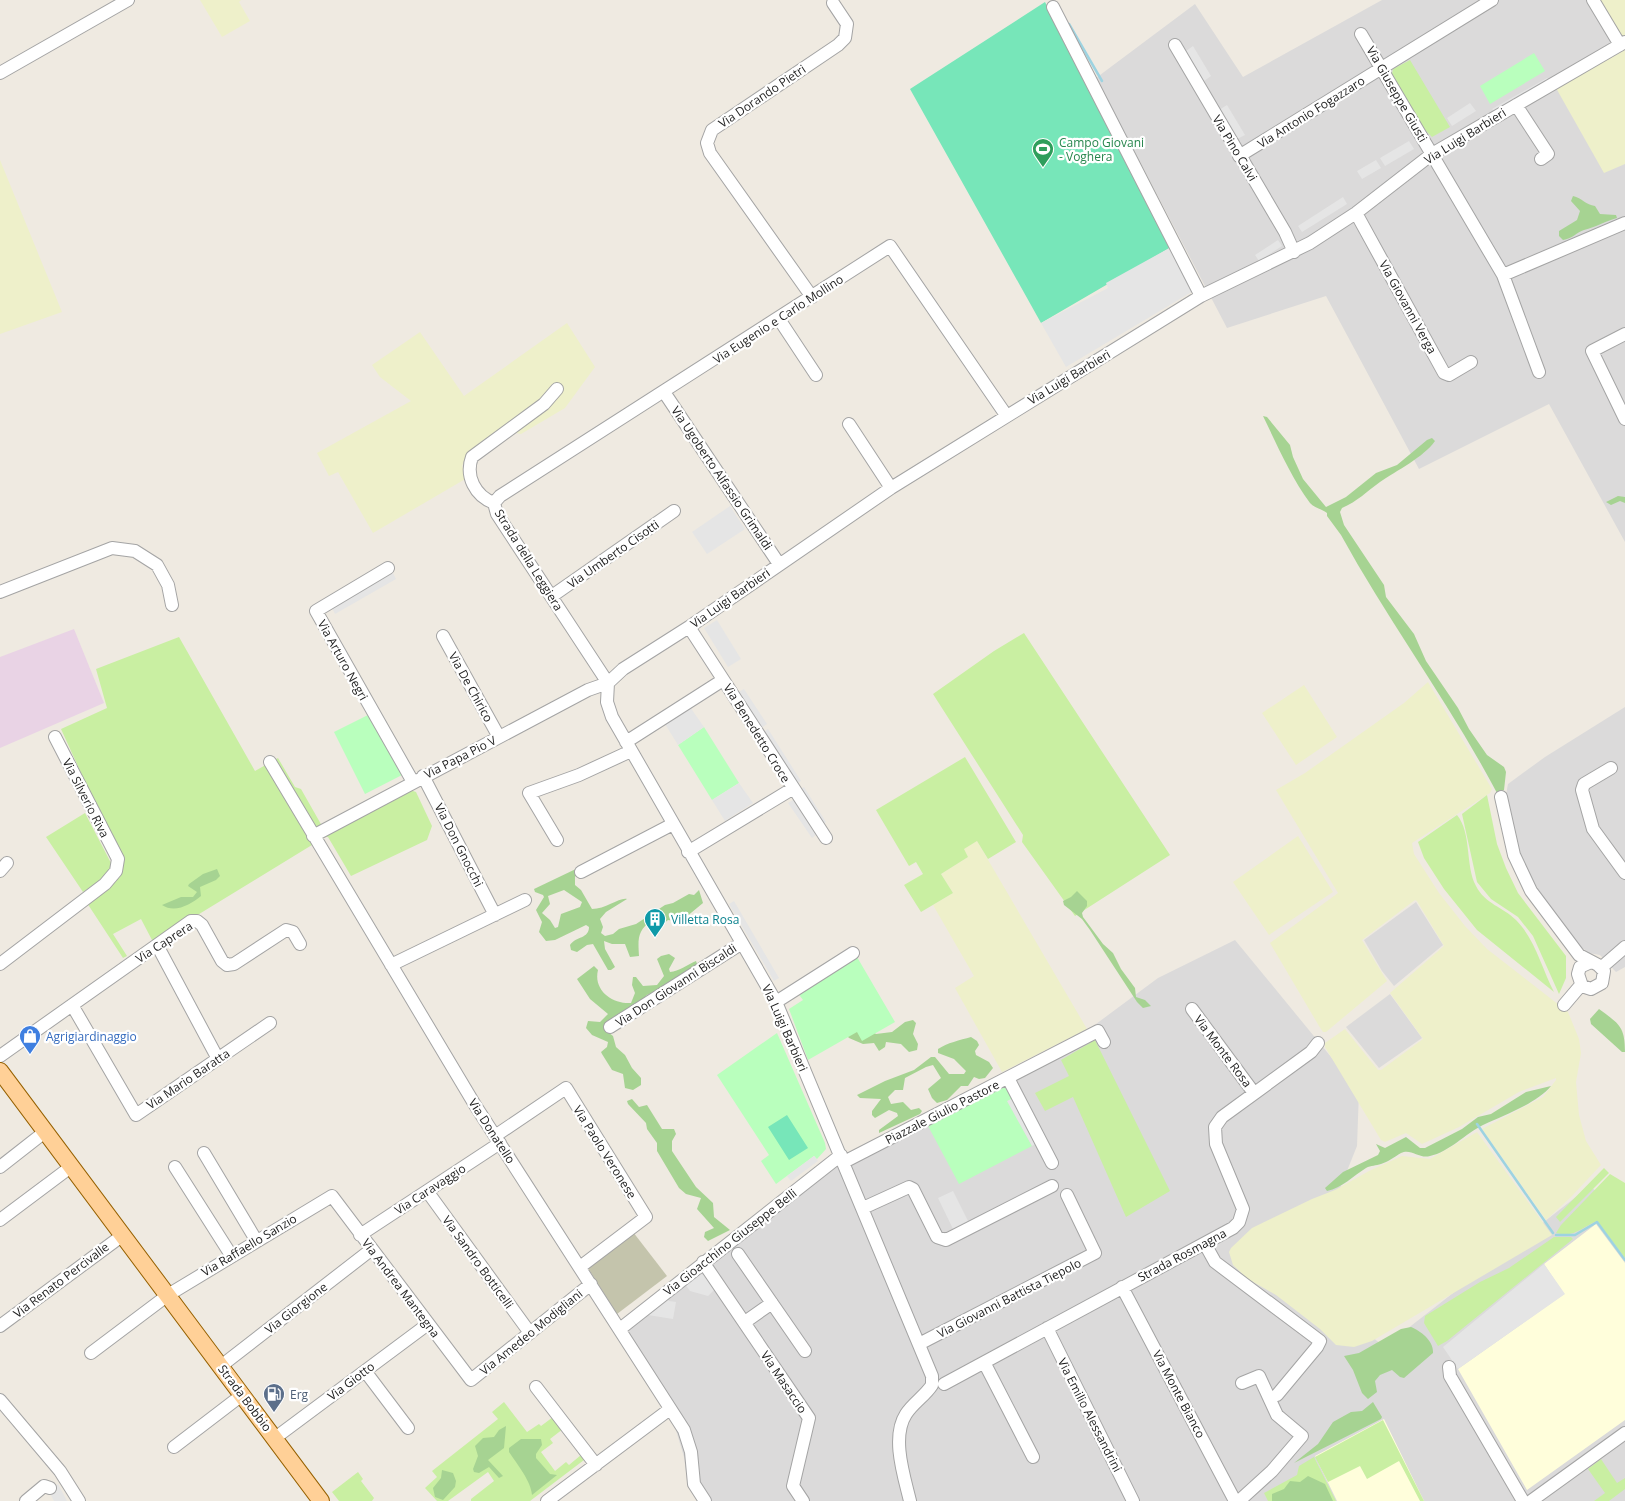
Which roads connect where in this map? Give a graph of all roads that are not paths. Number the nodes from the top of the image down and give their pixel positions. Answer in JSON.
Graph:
{"nodes":[{"id":1,"x":128,"y":0,"type":"edge"},
{"id":2,"x":1492,"y":0,"type":"edge"},
{"id":3,"x":1593,"y":0,"type":"edge"},
{"id":4,"x":833,"y":3,"type":"dead end"},
{"id":5,"x":1053,"y":7,"type":"dead end"},
{"id":6,"x":1361,"y":34,"type":"dead end"},
{"id":7,"x":1622,"y":44,"type":"edge"},
{"id":8,"x":1175,"y":45,"type":"dead end"},
{"id":9,"x":1382,"y":68,"type":"junction"},
{"id":10,"x":0,"y":73,"type":"edge"},
{"id":11,"x":1516,"y":104,"type":"junction"},
{"id":12,"x":1432,"y":154,"type":"junction"},
{"id":13,"x":1240,"y":156,"type":"junction"},
{"id":14,"x":1541,"y":159,"type":"dead end"},
{"id":15,"x":1356,"y":213,"type":"junction"},
{"id":16,"x":1625,"y":224,"type":"edge"},
{"id":17,"x":1294,"y":252,"type":"junction"},
{"id":18,"x":1503,"y":275,"type":"junction"},
{"id":19,"x":1201,"y":296,"type":"junction"},
{"id":20,"x":812,"y":297,"type":"junction"},
{"id":21,"x":779,"y":318,"type":"junction"},
{"id":22,"x":1625,"y":334,"type":"edge"},
{"id":23,"x":1472,"y":362,"type":"dead end"},
{"id":24,"x":1540,"y":372,"type":"dead end"},
{"id":25,"x":816,"y":375,"type":"dead end"},
{"id":26,"x":557,"y":389,"type":"dead end"},
{"id":27,"x":664,"y":392,"type":"junction"},
{"id":28,"x":1006,"y":415,"type":"junction"},
{"id":29,"x":1625,"y":419,"type":"edge"},
{"id":30,"x":849,"y":424,"type":"dead end"},
{"id":31,"x":891,"y":488,"type":"junction"},
{"id":32,"x":494,"y":503,"type":"junction"},
{"id":33,"x":674,"y":512,"type":"dead end"},
{"id":34,"x":779,"y":564,"type":"junction"},
{"id":35,"x":388,"y":568,"type":"dead end"},
{"id":36,"x":0,"y":592,"type":"edge"},
{"id":37,"x":552,"y":596,"type":"junction"},
{"id":38,"x":172,"y":604,"type":"dead end"},
{"id":39,"x":689,"y":627,"type":"junction"},
{"id":40,"x":443,"y":636,"type":"dead end"},
{"id":41,"x":723,"y":680,"type":"junction"},
{"id":42,"x":608,"y":683,"type":"junction"},
{"id":43,"x":55,"y":737,"type":"dead end"},
{"id":44,"x":499,"y":737,"type":"junction"},
{"id":45,"x":628,"y":746,"type":"junction"},
{"id":46,"x":270,"y":762,"type":"dead end"},
{"id":47,"x":1611,"y":768,"type":"dead end"},
{"id":48,"x":418,"y":779,"type":"junction"},
{"id":49,"x":792,"y":788,"type":"junction"},
{"id":50,"x":1501,"y":797,"type":"dead end"},
{"id":51,"x":673,"y":824,"type":"junction"},
{"id":52,"x":313,"y":836,"type":"junction"},
{"id":53,"x":826,"y":838,"type":"dead end"},
{"id":54,"x":557,"y":840,"type":"dead end"},
{"id":55,"x":688,"y":852,"type":"junction"},
{"id":56,"x":581,"y":872,"type":"dead end"},
{"id":57,"x":1625,"y":873,"type":"edge"},
{"id":58,"x":525,"y":900,"type":"dead end"},
{"id":59,"x":495,"y":915,"type":"junction"},
{"id":60,"x":742,"y":943,"type":"junction"},
{"id":61,"x":300,"y":944,"type":"dead end"},
{"id":62,"x":157,"y":945,"type":"junction"},
{"id":63,"x":1625,"y":947,"type":"edge"},
{"id":64,"x":1574,"y":950,"type":"junction"},
{"id":65,"x":854,"y":953,"type":"dead end"},
{"id":66,"x":0,"y":964,"type":"edge"},
{"id":67,"x":391,"y":965,"type":"junction"},
{"id":68,"x":1596,"y":965,"type":"junction"},
{"id":69,"x":1578,"y":970,"type":"junction"},
{"id":70,"x":1581,"y":985,"type":"junction"},
{"id":71,"x":776,"y":1002,"type":"junction"},
{"id":72,"x":72,"y":1005,"type":"junction"},
{"id":73,"x":1564,"y":1005,"type":"dead end"},
{"id":74,"x":1192,"y":1009,"type":"dead end"},
{"id":75,"x":270,"y":1023,"type":"dead end"},
{"id":76,"x":610,"y":1028,"type":"dead end"},
{"id":77,"x":1104,"y":1042,"type":"dead end"},
{"id":78,"x":1318,"y":1043,"type":"dead end"},
{"id":79,"x":12,"y":1047,"type":"junction"},
{"id":80,"x":0,"y":1056,"type":"edge"},
{"id":81,"x":218,"y":1059,"type":"junction"},
{"id":82,"x":4,"y":1076,"type":"edge"},
{"id":83,"x":1008,"y":1078,"type":"junction"},
{"id":84,"x":1254,"y":1093,"type":"junction"},
{"id":85,"x":46,"y":1132,"type":"junction"},
{"id":86,"x":497,"y":1139,"type":"junction"},
{"id":87,"x":204,"y":1153,"type":"dead end"},
{"id":88,"x":842,"y":1159,"type":"junction"},
{"id":89,"x":1052,"y":1163,"type":"dead end"},
{"id":90,"x":72,"y":1166,"type":"junction"},
{"id":91,"x":175,"y":1166,"type":"dead end"},
{"id":92,"x":0,"y":1167,"type":"edge"},
{"id":93,"x":1052,"y":1186,"type":"dead end"},
{"id":94,"x":427,"y":1191,"type":"junction"},
{"id":95,"x":1067,"y":1195,"type":"dead end"},
{"id":96,"x":332,"y":1196,"type":"joint"},
{"id":97,"x":863,"y":1208,"type":"junction"},
{"id":98,"x":0,"y":1220,"type":"edge"},
{"id":99,"x":123,"y":1235,"type":"junction"},
{"id":100,"x":360,"y":1235,"type":"junction"},
{"id":101,"x":256,"y":1240,"type":"junction"},
{"id":102,"x":1205,"y":1244,"type":"junction"},
{"id":103,"x":372,"y":1249,"type":"junction"},
{"id":104,"x":738,"y":1254,"type":"dead end"},
{"id":105,"x":231,"y":1255,"type":"junction"},
{"id":106,"x":703,"y":1262,"type":"junction"},
{"id":107,"x":580,"y":1267,"type":"junction"},
{"id":108,"x":591,"y":1284,"type":"junction"},
{"id":109,"x":1122,"y":1287,"type":"junction"},
{"id":110,"x":168,"y":1295,"type":"junction"},
{"id":111,"x":772,"y":1303,"type":"junction"},
{"id":112,"x":428,"y":1324,"type":"junction"},
{"id":113,"x":0,"y":1326,"type":"edge"},
{"id":114,"x":747,"y":1326,"type":"junction"},
{"id":115,"x":1047,"y":1328,"type":"junction"},
{"id":116,"x":620,"y":1329,"type":"junction"},
{"id":117,"x":530,"y":1333,"type":"junction"},
{"id":118,"x":919,"y":1344,"type":"junction"},
{"id":119,"x":805,"y":1351,"type":"dead end"},
{"id":120,"x":91,"y":1353,"type":"dead end"},
{"id":121,"x":985,"y":1364,"type":"junction"},
{"id":122,"x":221,"y":1366,"type":"junction"},
{"id":123,"x":1449,"y":1367,"type":"dead end"},
{"id":124,"x":365,"y":1371,"type":"junction"},
{"id":125,"x":932,"y":1376,"type":"junction"},
{"id":126,"x":471,"y":1380,"type":"joint"},
{"id":127,"x":1242,"y":1383,"type":"dead end"},
{"id":128,"x":944,"y":1384,"type":"junction"},
{"id":129,"x":536,"y":1387,"type":"dead end"},
{"id":130,"x":927,"y":1393,"type":"junction"},
{"id":131,"x":242,"y":1395,"type":"junction"},
{"id":132,"x":1277,"y":1395,"type":"dead end"},
{"id":133,"x":0,"y":1400,"type":"edge"},
{"id":134,"x":670,"y":1409,"type":"junction"},
{"id":135,"x":408,"y":1428,"type":"dead end"},
{"id":136,"x":1625,"y":1433,"type":"edge"},
{"id":137,"x":275,"y":1438,"type":"junction"},
{"id":138,"x":174,"y":1447,"type":"dead end"},
{"id":139,"x":1033,"y":1457,"type":"dead end"},
{"id":140,"x":596,"y":1465,"type":"junction"},
{"id":141,"x":50,"y":1488,"type":"dead end"},
{"id":142,"x":702,"y":1497,"type":"edge"},
{"id":143,"x":26,"y":1501,"type":"edge"},
{"id":144,"x":78,"y":1501,"type":"edge"},
{"id":145,"x":322,"y":1501,"type":"edge"},
{"id":146,"x":547,"y":1501,"type":"edge"},
{"id":147,"x":689,"y":1501,"type":"edge"},
{"id":148,"x":803,"y":1501,"type":"edge"},
{"id":149,"x":910,"y":1501,"type":"edge"},
{"id":150,"x":1133,"y":1501,"type":"edge"},
{"id":151,"x":1235,"y":1501,"type":"edge"},
{"id":152,"x":1240,"y":1501,"type":"edge"},
{"id":153,"x":1523,"y":1501,"type":"edge"},
{"id":154,"x":1531,"y":1501,"type":"edge"}],
"edges":[{"from":1,"to":10,"type":"street"},
{"from":2,"to":9,"type":"street","name":"Via Antonio Fogazzaro"},
{"from":3,"to":7,"type":"street"},
{"from":4,"to":20,"type":"street","name":"Via Dorando Pietri"},
{"from":5,"to":19,"type":"street"},
{"from":6,"to":9,"type":"street","name":"Via Giuseppe Giusti"},
{"from":7,"to":11,"type":"street","name":"Via Luigi Barbieri"},
{"from":8,"to":13,"type":"street","name":"Via Pino Calvi"},
{"from":9,"to":12,"type":"street","name":"Via Giuseppe Giusti"},
{"from":9,"to":13,"type":"street","name":"Via Antonio Fogazzaro"},
{"from":11,"to":12,"type":"street","name":"Via Luigi Barbieri"},
{"from":11,"to":14,"type":"street"},
{"from":12,"to":15,"type":"street","name":"Via Luigi Barbieri"},
{"from":12,"to":18,"type":"street","name":"Via Giuseppe Giusti"},
{"from":13,"to":17,"type":"street","name":"Via Pino Calvi"},
{"from":15,"to":17,"type":"street","name":"Via Luigi Barbieri"},
{"from":15,"to":23,"type":"street","name":"Via Giovanni Verga"},
{"from":16,"to":18,"type":"street"},
{"from":17,"to":19,"type":"street","name":"Via Luigi Barbieri"},
{"from":18,"to":24,"type":"street","name":"Via Giuseppe Giusti"},
{"from":19,"to":28,"type":"street","name":"Via Luigi Barbieri"},
{"from":20,"to":21,"type":"street","name":"Via Eugenio e Carlo Mollino"},
{"from":20,"to":28,"type":"street","name":"Via Eugenio e Carlo Mollino"},
{"from":21,"to":25,"type":"street"},
{"from":21,"to":27,"type":"street","name":"Via Eugenio e Carlo Mollino"},
{"from":22,"to":29,"type":"street"},
{"from":26,"to":32,"type":"street","name":"Strada della Leggiera"},
{"from":27,"to":32,"type":"street","name":"Via Eugenio e Carlo Mollino"},
{"from":27,"to":34,"type":"street","name":"Via Ugoberto Alfassio Grimaldi"},
{"from":28,"to":31,"type":"street","name":"Via Luigi Barbieri"},
{"from":30,"to":31,"type":"street"},
{"from":31,"to":34,"type":"street","name":"Via Luigi Barbieri"},
{"from":32,"to":37,"type":"street","name":"Strada della Leggiera"},
{"from":33,"to":37,"type":"street","name":"Via Umberto Cisotti"},
{"from":34,"to":39,"type":"street","name":"Via Luigi Barbieri"},
{"from":35,"to":48,"type":"street","name":"Via Arturo Negri"},
{"from":36,"to":38,"type":"street"},
{"from":37,"to":42,"type":"street","name":"Strada della Leggiera"},
{"from":39,"to":41,"type":"street","name":"Via Benedetto Croce"},
{"from":39,"to":42,"type":"street","name":"Via Luigi Barbieri"},
{"from":40,"to":44,"type":"street","name":"Via De Chirico"},
{"from":41,"to":45,"type":"street"},
{"from":41,"to":49,"type":"street","name":"Via Benedetto Croce"},
{"from":42,"to":44,"type":"street","name":"Via Papa Pio V"},
{"from":42,"to":45,"type":"street","name":"Via Luigi Barbieri"},
{"from":43,"to":66,"type":"street","name":"Via Silverio Riva"},
{"from":44,"to":48,"type":"street","name":"Via Papa Pio V"},
{"from":45,"to":51,"type":"street","name":"Via Luigi Barbieri"},
{"from":45,"to":54,"type":"street"},
{"from":46,"to":52,"type":"street","name":"Via Donatello"},
{"from":47,"to":57,"type":"street"},
{"from":48,"to":52,"type":"street","name":"Via Papa Pio V"},
{"from":48,"to":59,"type":"street","name":"Via Don Gnocchi"},
{"from":49,"to":53,"type":"street","name":"Via Benedetto Croce"},
{"from":49,"to":55,"type":"street"},
{"from":50,"to":64,"type":"street"},
{"from":51,"to":55,"type":"street","name":"Via Luigi Barbieri"},
{"from":51,"to":56,"type":"street"},
{"from":52,"to":67,"type":"street","name":"Via Donatello"},
{"from":55,"to":60,"type":"street","name":"Via Luigi Barbieri"},
{"from":58,"to":59,"type":"street"},
{"from":59,"to":67,"type":"street"},
{"from":60,"to":71,"type":"street","name":"Via Luigi Barbieri"},
{"from":60,"to":76,"type":"street","name":"Via Don Giovanni Biscaldi"},
{"from":61,"to":62,"type":"street","name":"Via Caprera"},
{"from":62,"to":72,"type":"street","name":"Via Caprera"},
{"from":62,"to":81,"type":"street"},
{"from":63,"to":68,"type":"street"},
{"from":64,"to":68,"type":"street"},
{"from":64,"to":69,"type":"street"},
{"from":65,"to":71,"type":"street"},
{"from":67,"to":86,"type":"street","name":"Via Donatello"},
{"from":68,"to":69,"type":"street"},
{"from":68,"to":70,"type":"street"},
{"from":69,"to":70,"type":"street"},
{"from":70,"to":73,"type":"street"},
{"from":71,"to":88,"type":"street","name":"Via Luigi Barbieri"},
{"from":72,"to":79,"type":"street","name":"Via Caprera"},
{"from":72,"to":81,"type":"street","name":"Via Mario Baratta"},
{"from":74,"to":84,"type":"street","name":"Via Monte Rosa"},
{"from":75,"to":81,"type":"street","name":"Via Mario Baratta"},
{"from":77,"to":83,"type":"street"},
{"from":78,"to":84,"type":"street","name":"Strada Rosmagna"},
{"from":79,"to":80,"type":"street","name":"Via Caprera"},
{"from":79,"to":82,"type":"street"},
{"from":82,"to":85,"type":"main road","name":"Strada Bobbio"},
{"from":83,"to":88,"type":"street","name":"Piazzale Giulio Pastore"},
{"from":83,"to":89,"type":"street","name":"Piazzale Giulio Pastore"},
{"from":84,"to":102,"type":"street","name":"Strada Rosmagna"},
{"from":85,"to":90,"type":"main road","name":"Strada Bobbio"},
{"from":85,"to":92,"type":"street"},
{"from":86,"to":94,"type":"street","name":"Via Caravaggio"},
{"from":86,"to":107,"type":"street","name":"Via Donatello"},
{"from":86,"to":107,"type":"street","name":"Via Paolo Veronese"},
{"from":87,"to":101,"type":"street"},
{"from":88,"to":97,"type":"street","name":"Via Luigi Barbieri"},
{"from":88,"to":106,"type":"street","name":"Via Gioacchino Giuseppe Belli"},
{"from":90,"to":98,"type":"street"},
{"from":90,"to":99,"type":"main road","name":"Strada Bobbio"},
{"from":91,"to":105,"type":"street"},
{"from":93,"to":97,"type":"street"},
{"from":94,"to":100,"type":"street","name":"Via Caravaggio"},
{"from":94,"to":117,"type":"street","name":"Via Sandro Botticelli"},
{"from":95,"to":118,"type":"street","name":"Via Giovanni Battista Tiepolo"},
{"from":96,"to":100,"type":"street","name":"Via Andrea Mantegna"},
{"from":96,"to":101,"type":"street","name":"Via Raffaello Sanzio"},
{"from":97,"to":118,"type":"street","name":"Via Luigi Barbieri"},
{"from":99,"to":110,"type":"main road","name":"Strada Bobbio"},
{"from":99,"to":113,"type":"street","name":"Via Renato Percivalle"},
{"from":100,"to":103,"type":"street","name":"Via Andrea Mantegna"},
{"from":101,"to":105,"type":"street","name":"Via Raffaello Sanzio"},
{"from":102,"to":109,"type":"street","name":"Strada Rosmagna"},
{"from":102,"to":132,"type":"street"},
{"from":103,"to":112,"type":"street","name":"Via Andrea Mantegna"},
{"from":103,"to":122,"type":"street","name":"Via Giorgione"},
{"from":104,"to":111,"type":"street"},
{"from":105,"to":110,"type":"street","name":"Via Raffaello Sanzio"},
{"from":106,"to":114,"type":"street","name":"Via Masaccio"},
{"from":106,"to":116,"type":"street","name":"Via Gioacchino Giuseppe Belli"},
{"from":107,"to":108,"type":"street","name":"Via Donatello"},
{"from":108,"to":116,"type":"street","name":"Via Donatello"},
{"from":108,"to":117,"type":"street","name":"Via Amedeo Modigliani"},
{"from":109,"to":115,"type":"street","name":"Strada Rosmagna"},
{"from":109,"to":151,"type":"street","name":"Via Monte Bianco"},
{"from":110,"to":120,"type":"street"},
{"from":110,"to":122,"type":"main road","name":"Strada Bobbio"},
{"from":111,"to":114,"type":"street"},
{"from":111,"to":119,"type":"street"},
{"from":112,"to":124,"type":"street","name":"Via Giotto"},
{"from":112,"to":126,"type":"street","name":"Via Andrea Mantegna"},
{"from":114,"to":148,"type":"street","name":"Via Masaccio"},
{"from":115,"to":121,"type":"street","name":"Strada Rosmagna"},
{"from":115,"to":150,"type":"street","name":"Via Emilio Alessandrini"},
{"from":116,"to":134,"type":"street","name":"Via Donatello"},
{"from":117,"to":126,"type":"street","name":"Via Amedeo Modigliani"},
{"from":118,"to":125,"type":"street","name":"Via Luigi Barbieri"},
{"from":121,"to":128,"type":"street","name":"Strada Rosmagna"},
{"from":121,"to":139,"type":"street"},
{"from":122,"to":131,"type":"main road","name":"Strada Bobbio"},
{"from":123,"to":153,"type":"street"},
{"from":124,"to":135,"type":"street"},
{"from":124,"to":137,"type":"street","name":"Via Giotto"},
{"from":125,"to":128,"type":"street"},
{"from":125,"to":130,"type":"street"},
{"from":127,"to":152,"type":"street"},
{"from":128,"to":130,"type":"street","name":"Strada Rosmagna"},
{"from":129,"to":140,"type":"street"},
{"from":130,"to":149,"type":"street"},
{"from":131,"to":137,"type":"main road","name":"Strada Bobbio"},
{"from":131,"to":138,"type":"street"},
{"from":133,"to":144,"type":"street"},
{"from":134,"to":140,"type":"street"},
{"from":134,"to":142,"type":"street","name":"Via Donatello"},
{"from":136,"to":154,"type":"street"},
{"from":137,"to":145,"type":"main road","name":"Strada Bobbio"},
{"from":140,"to":146,"type":"street"},
{"from":141,"to":143,"type":"street"},
{"from":142,"to":147,"type":"street"}]}
